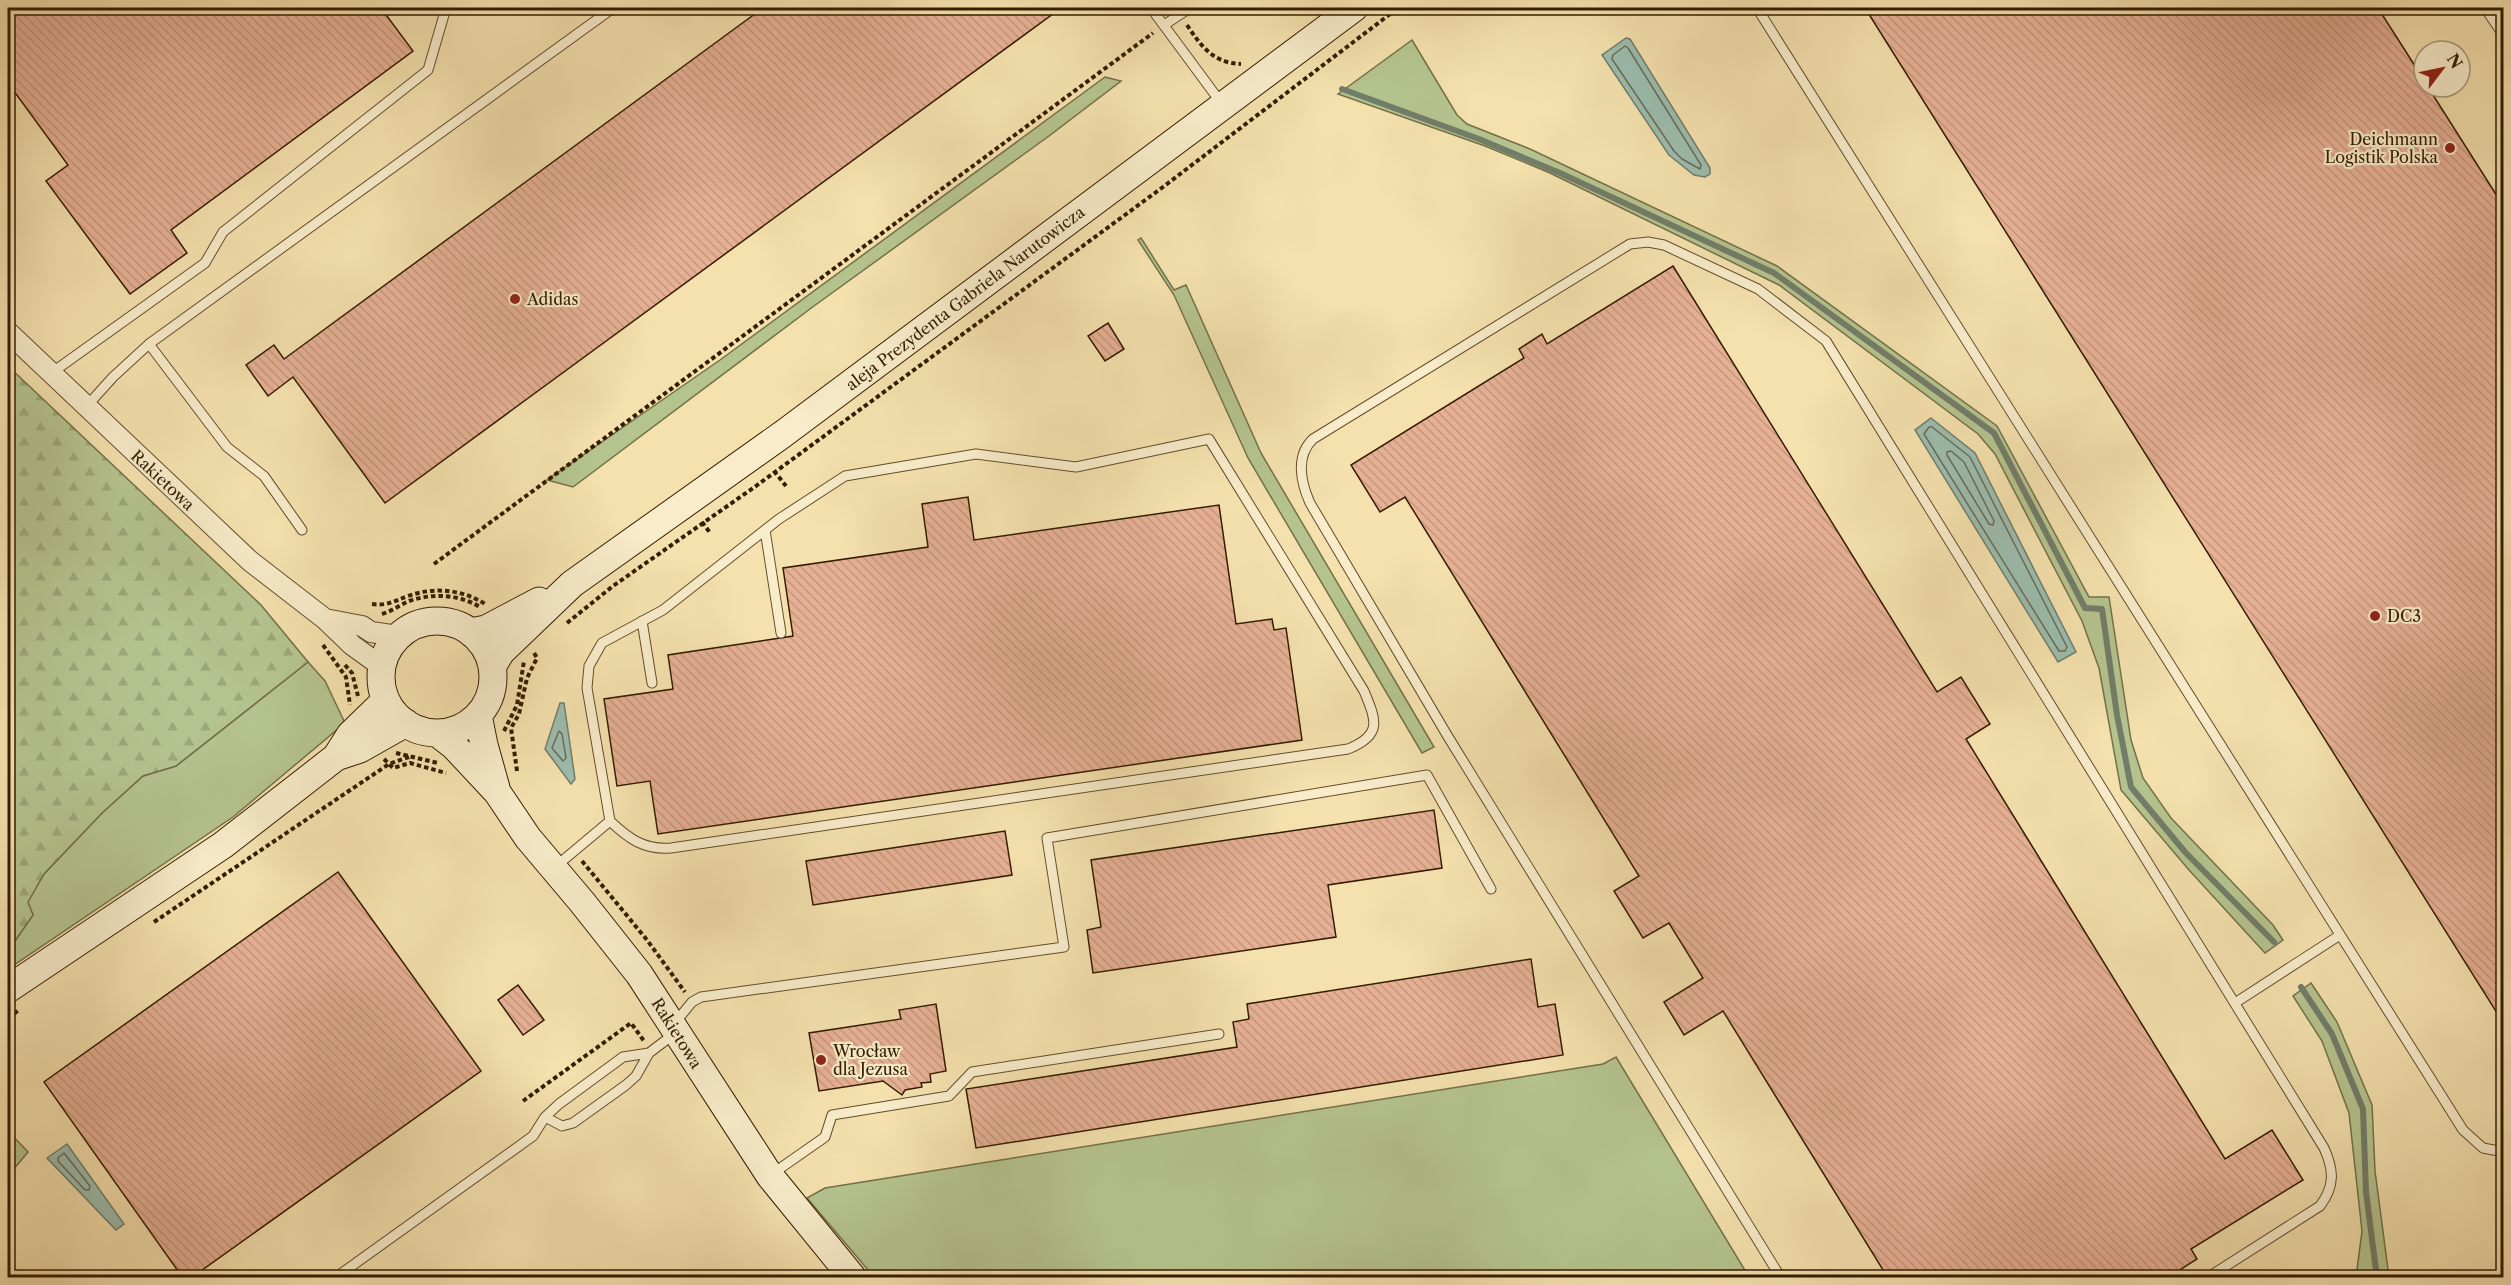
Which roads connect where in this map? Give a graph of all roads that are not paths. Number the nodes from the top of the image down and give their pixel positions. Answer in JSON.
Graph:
{"nodes":[{"id":1,"x":446,"y":8,"type":"edge"},
{"id":2,"x":613,"y":8,"type":"edge"},
{"id":3,"x":1151,"y":8,"type":"edge"},
{"id":4,"x":1190,"y":8,"type":"edge"},
{"id":5,"x":1354,"y":8,"type":"edge"},
{"id":6,"x":1757,"y":8,"type":"edge"},
{"id":7,"x":2485,"y":8,"type":"edge"},
{"id":8,"x":1164,"y":25,"type":"junction"},
{"id":9,"x":2504,"y":36,"type":"edge"},
{"id":10,"x":1222,"y":104,"type":"junction"},
{"id":11,"x":8,"y":332,"type":"edge"},
{"id":12,"x":149,"y":344,"type":"junction"},
{"id":13,"x":50,"y":374,"type":"junction"},
{"id":14,"x":86,"y":407,"type":"junction"},
{"id":15,"x":302,"y":530,"type":"dead end"},
{"id":16,"x":765,"y":530,"type":"junction"},
{"id":17,"x":572,"y":584,"type":"junction"},
{"id":18,"x":325,"y":619,"type":"junction"},
{"id":19,"x":477,"y":621,"type":"junction"},
{"id":20,"x":642,"y":621,"type":"junction"},
{"id":21,"x":781,"y":633,"type":"dead end"},
{"id":22,"x":398,"y":636,"type":"junction"},
{"id":23,"x":381,"y":666,"type":"junction"},
{"id":24,"x":492,"y":667,"type":"junction"},
{"id":25,"x":652,"y":683,"type":"dead end"},
{"id":26,"x":386,"y":700,"type":"junction"},
{"id":27,"x":478,"y":714,"type":"junction"},
{"id":28,"x":406,"y":723,"type":"junction"},
{"id":29,"x":437,"y":733,"type":"junction"},
{"id":30,"x":336,"y":756,"type":"junction"},
{"id":31,"x":508,"y":786,"type":"junction"},
{"id":32,"x":610,"y":821,"type":"junction"},
{"id":33,"x":563,"y":860,"type":"junction"},
{"id":34,"x":1491,"y":889,"type":"dead end"},
{"id":35,"x":2340,"y":935,"type":"junction"},
{"id":36,"x":8,"y":989,"type":"edge"},
{"id":37,"x":2235,"y":1003,"type":"junction"},
{"id":38,"x":675,"y":1029,"type":"junction"},
{"id":39,"x":1219,"y":1034,"type":"dead end"},
{"id":40,"x":650,"y":1052,"type":"junction"},
{"id":41,"x":545,"y":1116,"type":"junction"},
{"id":42,"x":2504,"y":1152,"type":"edge"},
{"id":43,"x":770,"y":1176,"type":"junction"},
{"id":44,"x":335,"y":1278,"type":"edge"},
{"id":45,"x":853,"y":1278,"type":"edge"},
{"id":46,"x":1781,"y":1278,"type":"edge"},
{"id":47,"x":2207,"y":1278,"type":"edge"}],
"edges":[{"from":1,"to":13,"type":"lane"},
{"from":2,"to":12,"type":"lane"},
{"from":3,"to":8,"type":"lane"},
{"from":4,"to":8,"type":"lane"},
{"from":5,"to":10,"type":"street","name":"aleja Prezydenta Gabriela Narutowicza"},
{"from":6,"to":35,"type":"lane"},
{"from":7,"to":9,"type":"lane"},
{"from":8,"to":10,"type":"lane"},
{"from":10,"to":17,"type":"street","name":"aleja Prezydenta Gabriela Narutowicza"},
{"from":11,"to":13,"type":"street","name":"Rakietowa"},
{"from":12,"to":14,"type":"lane"},
{"from":12,"to":15,"type":"lane"},
{"from":13,"to":14,"type":"street","name":"Rakietowa"},
{"from":14,"to":18,"type":"street","name":"Rakietowa"},
{"from":16,"to":20,"type":"lane"},
{"from":16,"to":21,"type":"lane"},
{"from":16,"to":32,"type":"lane"},
{"from":17,"to":19,"type":"street","name":"aleja Prezydenta Gabriela Narutowicza"},
{"from":17,"to":24,"type":"street","name":"aleja Prezydenta Gabriela Narutowicza"},
{"from":18,"to":22,"type":"street","name":"Rakietowa"},
{"from":18,"to":23,"type":"street","name":"Rakietowa"},
{"from":19,"to":22,"type":"street"},
{"from":19,"to":24,"type":"street"},
{"from":20,"to":25,"type":"lane"},
{"from":20,"to":32,"type":"lane"},
{"from":22,"to":23,"type":"street"},
{"from":23,"to":26,"type":"street"},
{"from":24,"to":27,"type":"street"},
{"from":26,"to":28,"type":"street"},
{"from":26,"to":30,"type":"street"},
{"from":27,"to":29,"type":"street"},
{"from":27,"to":31,"type":"street","name":"Rakietowa"},
{"from":28,"to":29,"type":"street"},
{"from":28,"to":30,"type":"street"},
{"from":29,"to":31,"type":"street","name":"Rakietowa"},
{"from":30,"to":36,"type":"street"},
{"from":31,"to":33,"type":"street","name":"Rakietowa"},
{"from":32,"to":33,"type":"lane"},
{"from":33,"to":38,"type":"street","name":"Rakietowa"},
{"from":34,"to":38,"type":"lane"},
{"from":35,"to":37,"type":"lane"},
{"from":35,"to":42,"type":"lane"},
{"from":37,"to":46,"type":"lane"},
{"from":37,"to":47,"type":"lane"},
{"from":38,"to":40,"type":"lane"},
{"from":38,"to":43,"type":"street","name":"Rakietowa"},
{"from":39,"to":43,"type":"lane"},
{"from":40,"to":41,"type":"lane"},
{"from":40,"to":41,"type":"lane"},
{"from":41,"to":44,"type":"lane"},
{"from":43,"to":45,"type":"street","name":"Rakietowa"}]}
